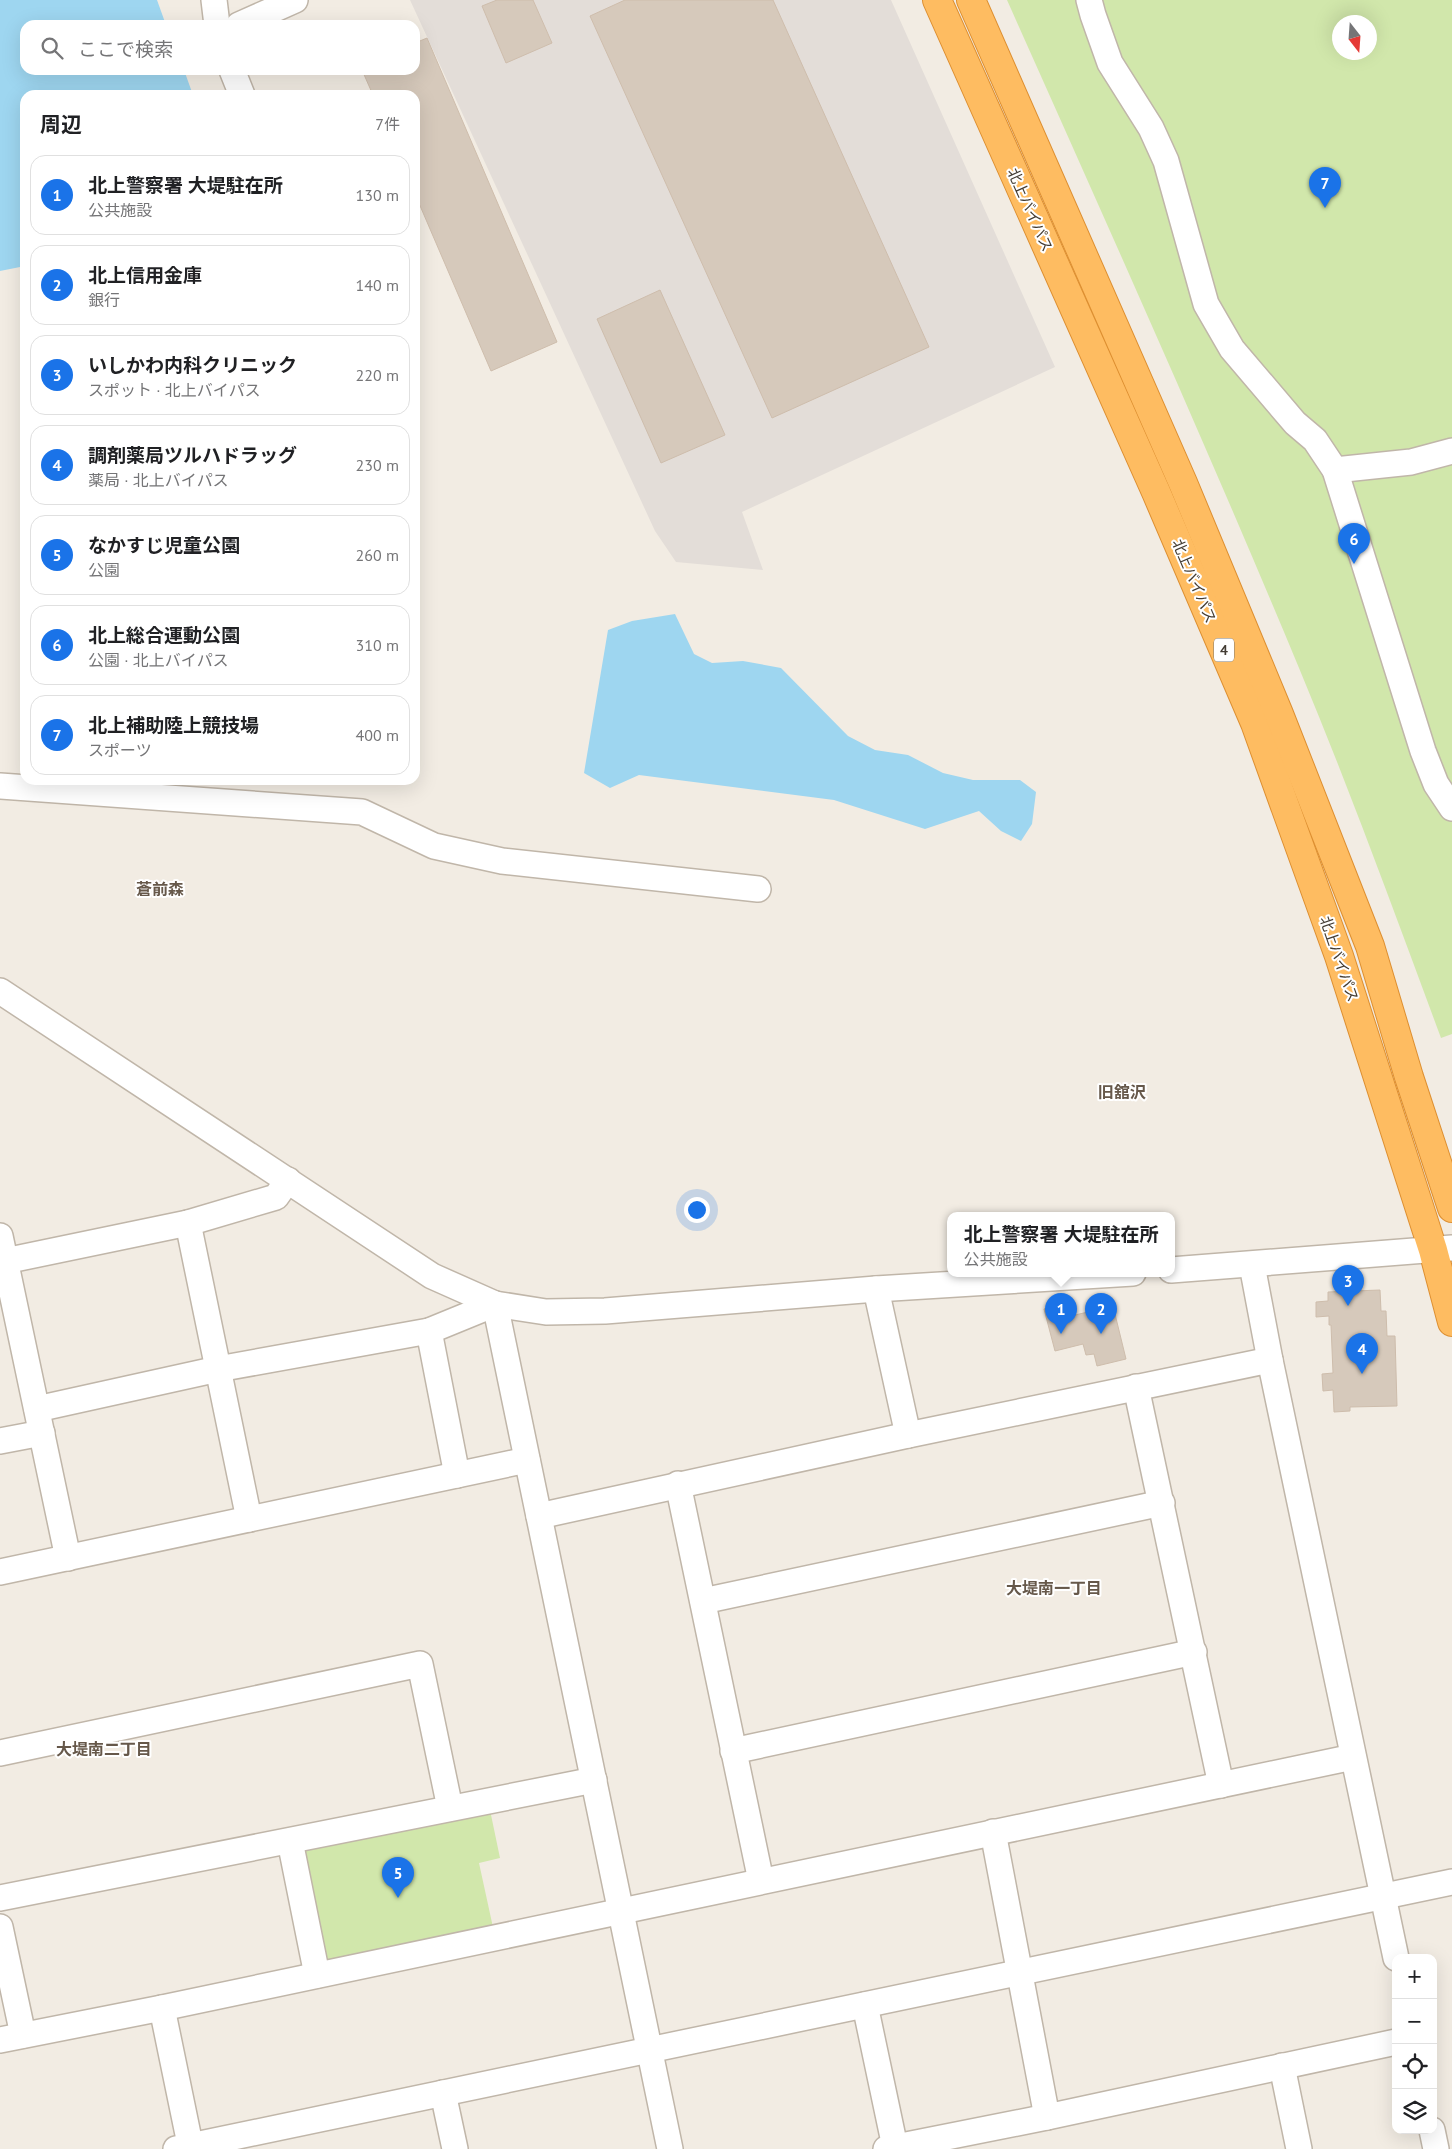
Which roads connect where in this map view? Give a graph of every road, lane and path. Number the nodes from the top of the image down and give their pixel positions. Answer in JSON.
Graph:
{"nodes":[{"id":1,"x":214,"y":0,"type":"edge"},
{"id":2,"x":295,"y":0,"type":"edge"},
{"id":3,"x":937,"y":0,"type":"edge"},
{"id":4,"x":972,"y":0,"type":"edge"},
{"id":5,"x":1089,"y":0,"type":"edge"},
{"id":6,"x":216,"y":20,"type":"edge"},
{"id":7,"x":250,"y":20,"type":"edge"},
{"id":8,"x":234,"y":75,"type":"edge"},
{"id":9,"x":240,"y":90,"type":"edge"},
{"id":10,"x":1452,"y":451,"type":"edge"},
{"id":11,"x":1335,"y":470,"type":"junction"},
{"id":12,"x":0,"y":786,"type":"edge"},
{"id":13,"x":1452,"y":808,"type":"edge"},
{"id":14,"x":758,"y":889,"type":"dead end"},
{"id":15,"x":0,"y":991,"type":"edge"},
{"id":16,"x":288,"y":1180,"type":"junction"},
{"id":17,"x":1452,"y":1208,"type":"edge"},
{"id":18,"x":188,"y":1223,"type":"junction"},
{"id":19,"x":0,"y":1236,"type":"edge"},
{"id":20,"x":1443,"y":1249,"type":"edge"},
{"id":21,"x":5,"y":1261,"type":"junction"},
{"id":22,"x":1252,"y":1265,"type":"junction"},
{"id":23,"x":1175,"y":1270,"type":"edge"},
{"id":24,"x":1068,"y":1277,"type":"edge"},
{"id":25,"x":876,"y":1289,"type":"junction"},
{"id":26,"x":6,"y":1298,"type":"edge"},
{"id":27,"x":495,"y":1304,"type":"junction"},
{"id":28,"x":1452,"y":1322,"type":"edge"},
{"id":29,"x":429,"y":1330,"type":"junction"},
{"id":30,"x":1270,"y":1360,"type":"junction"},
{"id":31,"x":218,"y":1369,"type":"junction"},
{"id":32,"x":1136,"y":1388,"type":"junction"},
{"id":33,"x":39,"y":1421,"type":"junction"},
{"id":34,"x":908,"y":1435,"type":"junction"},
{"id":35,"x":0,"y":1442,"type":"edge"},
{"id":36,"x":527,"y":1460,"type":"junction"},
{"id":37,"x":457,"y":1475,"type":"junction"},
{"id":38,"x":678,"y":1484,"type":"junction"},
{"id":39,"x":1162,"y":1503,"type":"junction"},
{"id":40,"x":539,"y":1516,"type":"junction"},
{"id":41,"x":249,"y":1520,"type":"junction"},
{"id":42,"x":68,"y":1558,"type":"junction"},
{"id":43,"x":0,"y":1572,"type":"edge"},
{"id":44,"x":702,"y":1601,"type":"junction"},
{"id":45,"x":1194,"y":1652,"type":"junction"},
{"id":46,"x":733,"y":1750,"type":"junction"},
{"id":47,"x":0,"y":1753,"type":"edge"},
{"id":48,"x":1353,"y":1757,"type":"junction"},
{"id":49,"x":594,"y":1780,"type":"junction"},
{"id":50,"x":1221,"y":1785,"type":"junction"},
{"id":51,"x":450,"y":1808,"type":"junction"},
{"id":52,"x":993,"y":1832,"type":"junction"},
{"id":53,"x":290,"y":1840,"type":"junction"},
{"id":54,"x":761,"y":1881,"type":"junction"},
{"id":55,"x":1452,"y":1882,"type":"edge"},
{"id":56,"x":1384,"y":1896,"type":"junction"},
{"id":57,"x":0,"y":1898,"type":"edge"},
{"id":58,"x":621,"y":1911,"type":"junction"},
{"id":59,"x":0,"y":1927,"type":"edge"},
{"id":60,"x":1395,"y":1954,"type":"edge"},
{"id":61,"x":1019,"y":1972,"type":"junction"},
{"id":62,"x":317,"y":1975,"type":"junction"},
{"id":63,"x":865,"y":2005,"type":"junction"},
{"id":64,"x":162,"y":2008,"type":"junction"},
{"id":65,"x":11,"y":2037,"type":"edge"},
{"id":66,"x":1392,"y":2043,"type":"edge"},
{"id":67,"x":650,"y":2050,"type":"junction"},
{"id":68,"x":1282,"y":2066,"type":"junction"},
{"id":69,"x":443,"y":2093,"type":"junction"},
{"id":70,"x":1046,"y":2117,"type":"junction"},
{"id":71,"x":1433,"y":2134,"type":"edge"},
{"id":72,"x":186,"y":2148,"type":"edge"},
{"id":73,"x":890,"y":2148,"type":"edge"},
{"id":74,"x":455,"y":2149,"type":"edge"},
{"id":75,"x":670,"y":2149,"type":"edge"},
{"id":76,"x":1299,"y":2149,"type":"edge"},
{"id":77,"x":1436,"y":2149,"type":"edge"}],
"edges":[{"from":1,"to":6,"type":"street"},
{"from":2,"to":7,"type":"street"},
{"from":3,"to":20,"type":"highway","name":"北上バイパス","number":"4"},
{"from":4,"to":17,"type":"highway","name":"北上バイパス","number":"4"},
{"from":5,"to":11,"type":"street"},
{"from":8,"to":9,"type":"street"},
{"from":10,"to":11,"type":"street"},
{"from":11,"to":13,"type":"street"},
{"from":12,"to":14,"type":"street"},
{"from":15,"to":16,"type":"street"},
{"from":16,"to":18,"type":"street"},
{"from":16,"to":27,"type":"street"},
{"from":18,"to":21,"type":"street"},
{"from":18,"to":31,"type":"street"},
{"from":19,"to":21,"type":"street"},
{"from":20,"to":22,"type":"street"},
{"from":20,"to":28,"type":"highway","name":"北上バイパス","number":"4"},
{"from":21,"to":26,"type":"street"},
{"from":22,"to":23,"type":"street"},
{"from":22,"to":30,"type":"street"},
{"from":24,"to":25,"type":"street"},
{"from":25,"to":27,"type":"street"},
{"from":25,"to":34,"type":"street"},
{"from":26,"to":33,"type":"street"},
{"from":27,"to":29,"type":"street"},
{"from":27,"to":36,"type":"street"},
{"from":29,"to":31,"type":"street"},
{"from":29,"to":37,"type":"street"},
{"from":30,"to":32,"type":"street"},
{"from":30,"to":48,"type":"street"},
{"from":31,"to":33,"type":"street"},
{"from":31,"to":41,"type":"street"},
{"from":32,"to":34,"type":"street"},
{"from":32,"to":39,"type":"street"},
{"from":33,"to":35,"type":"street"},
{"from":33,"to":42,"type":"street"},
{"from":34,"to":38,"type":"street"},
{"from":36,"to":37,"type":"street"},
{"from":36,"to":40,"type":"street"},
{"from":37,"to":41,"type":"street"},
{"from":38,"to":40,"type":"street"},
{"from":38,"to":44,"type":"street"},
{"from":39,"to":44,"type":"street"},
{"from":39,"to":45,"type":"street"},
{"from":40,"to":49,"type":"street"},
{"from":41,"to":42,"type":"street"},
{"from":42,"to":43,"type":"street"},
{"from":44,"to":46,"type":"street"},
{"from":45,"to":46,"type":"street"},
{"from":45,"to":50,"type":"street"},
{"from":46,"to":54,"type":"street"},
{"from":47,"to":51,"type":"street"},
{"from":48,"to":50,"type":"street"},
{"from":48,"to":56,"type":"street"},
{"from":49,"to":51,"type":"street"},
{"from":49,"to":58,"type":"street"},
{"from":50,"to":52,"type":"street"},
{"from":51,"to":53,"type":"street"},
{"from":52,"to":54,"type":"street"},
{"from":52,"to":61,"type":"street"},
{"from":53,"to":57,"type":"street"},
{"from":53,"to":62,"type":"street"},
{"from":54,"to":58,"type":"street"},
{"from":55,"to":56,"type":"street"},
{"from":56,"to":60,"type":"street"},
{"from":56,"to":61,"type":"street"},
{"from":58,"to":62,"type":"street"},
{"from":58,"to":67,"type":"street"},
{"from":59,"to":65,"type":"street"},
{"from":61,"to":63,"type":"street"},
{"from":61,"to":70,"type":"street"},
{"from":62,"to":64,"type":"street"},
{"from":63,"to":67,"type":"street"},
{"from":63,"to":73,"type":"street"},
{"from":64,"to":65,"type":"street"},
{"from":64,"to":72,"type":"street"},
{"from":66,"to":68,"type":"street"},
{"from":67,"to":69,"type":"street"},
{"from":67,"to":75,"type":"street"},
{"from":68,"to":70,"type":"street"},
{"from":68,"to":76,"type":"street"},
{"from":69,"to":72,"type":"street"},
{"from":69,"to":74,"type":"street"},
{"from":70,"to":73,"type":"street"},
{"from":71,"to":77,"type":"street"}]}
